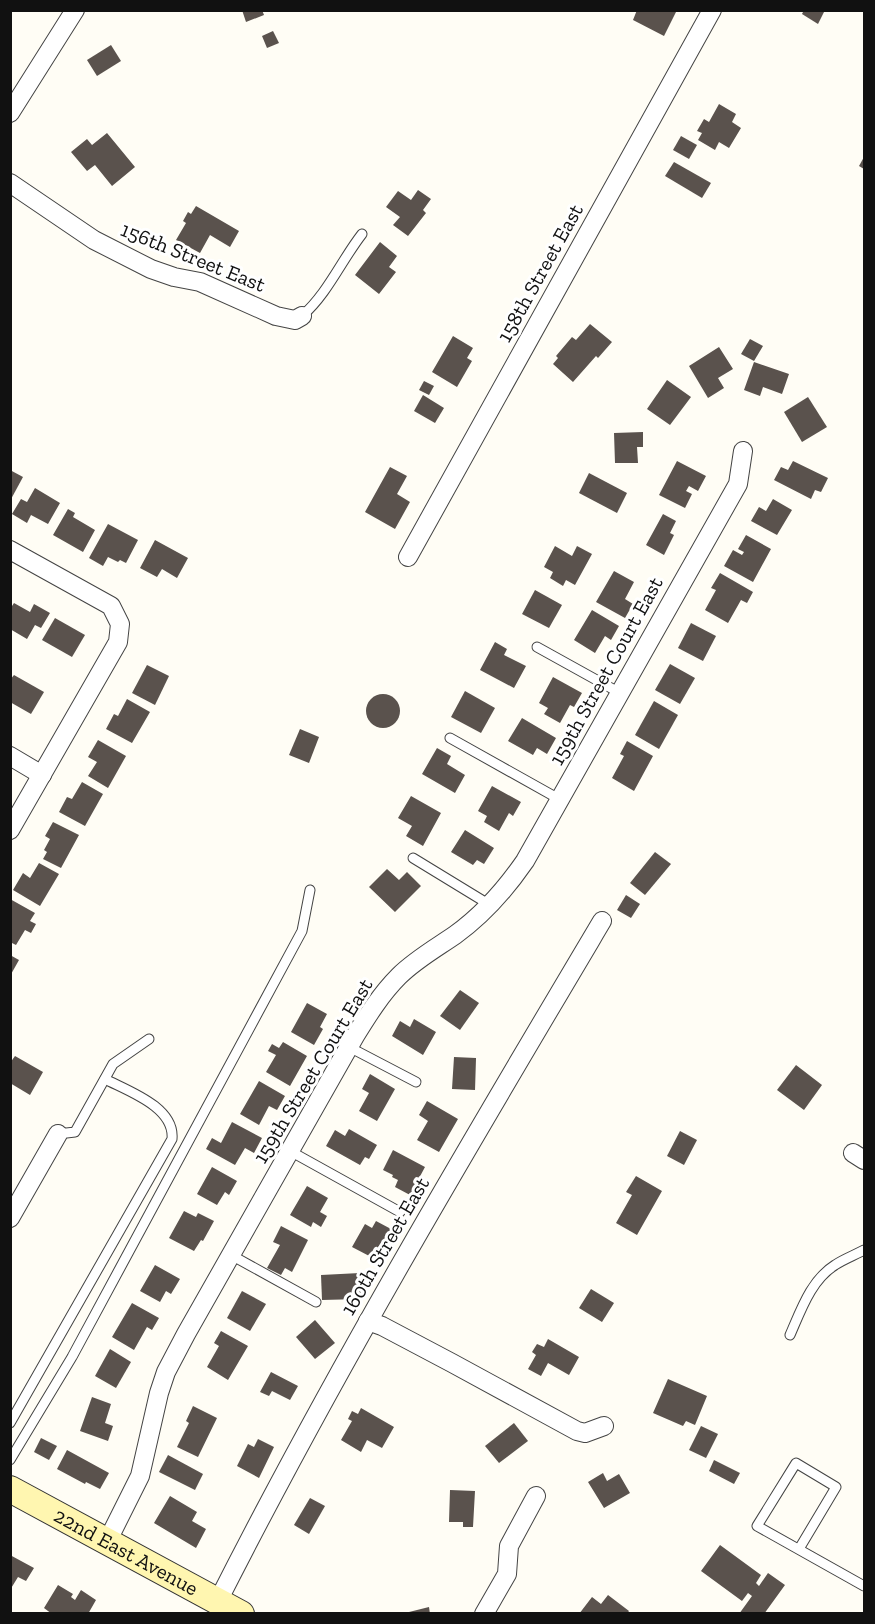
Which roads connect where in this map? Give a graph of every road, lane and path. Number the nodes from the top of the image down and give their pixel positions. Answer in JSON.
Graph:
{"nodes":[{"id":1,"x":75,"y":10,"type":"edge"},
{"id":2,"x":712,"y":10,"type":"edge"},
{"id":3,"x":10,"y":113,"type":"edge"},
{"id":4,"x":10,"y":183,"type":"edge"},
{"id":5,"x":362,"y":234,"type":"dead end"},
{"id":6,"x":302,"y":316,"type":"joint"},
{"id":7,"x":743,"y":451,"type":"dead end"},
{"id":8,"x":10,"y":550,"type":"edge"},
{"id":9,"x":408,"y":557,"type":"dead end"},
{"id":10,"x":537,"y":647,"type":"dead end"},
{"id":11,"x":620,"y":693,"type":"junction"},
{"id":12,"x":450,"y":738,"type":"dead end"},
{"id":13,"x":10,"y":756,"type":"edge"},
{"id":14,"x":42,"y":775,"type":"junction"},
{"id":15,"x":560,"y":799,"type":"junction"},
{"id":16,"x":10,"y":831,"type":"edge"},
{"id":17,"x":412,"y":858,"type":"dead end"},
{"id":18,"x":310,"y":890,"type":"dead end"},
{"id":19,"x":490,"y":905,"type":"junction"},
{"id":20,"x":602,"y":921,"type":"dead end"},
{"id":21,"x":149,"y":1039,"type":"dead end"},
{"id":22,"x":349,"y":1047,"type":"junction"},
{"id":23,"x":105,"y":1079,"type":"junction"},
{"id":24,"x":416,"y":1082,"type":"dead end"},
{"id":25,"x":58,"y":1134,"type":"joint"},
{"id":26,"x":290,"y":1151,"type":"junction"},
{"id":27,"x":400,"y":1212,"type":"dead end"},
{"id":28,"x":10,"y":1218,"type":"edge"},
{"id":29,"x":864,"y":1250,"type":"edge"},
{"id":30,"x":231,"y":1255,"type":"junction"},
{"id":31,"x":316,"y":1302,"type":"dead end"},
{"id":32,"x":368,"y":1321,"type":"junction"},
{"id":33,"x":790,"y":1335,"type":"dead end"},
{"id":34,"x":10,"y":1423,"type":"edge"},
{"id":35,"x":604,"y":1426,"type":"dead end"},
{"id":36,"x":10,"y":1460,"type":"edge"},
{"id":37,"x":10,"y":1489,"type":"edge"},
{"id":38,"x":536,"y":1496,"type":"dead end"},
{"id":39,"x":108,"y":1540,"type":"junction"},
{"id":40,"x":799,"y":1549,"type":"junction"},
{"id":41,"x":864,"y":1586,"type":"edge"},
{"id":42,"x":218,"y":1601,"type":"junction"},
{"id":43,"x":242,"y":1614,"type":"edge"},
{"id":44,"x":484,"y":1614,"type":"edge"}],
"edges":[{"from":1,"to":3,"type":"street"},
{"from":2,"to":9,"type":"street","name":"158th Street East"},
{"from":4,"to":6,"type":"street","name":"156th Street East"},
{"from":5,"to":6,"type":"lane"},
{"from":7,"to":11,"type":"street","name":"159th Street Court East"},
{"from":8,"to":14,"type":"street"},
{"from":10,"to":11,"type":"lane"},
{"from":11,"to":15,"type":"street","name":"159th Street Court East"},
{"from":12,"to":15,"type":"lane"},
{"from":13,"to":14,"type":"street"},
{"from":14,"to":16,"type":"street"},
{"from":15,"to":19,"type":"street","name":"159th Street Court East"},
{"from":17,"to":19,"type":"lane"},
{"from":18,"to":36,"type":"lane"},
{"from":19,"to":22,"type":"street","name":"159th Street Court East"},
{"from":20,"to":32,"type":"street","name":"160th Street East"},
{"from":21,"to":23,"type":"lane"},
{"from":22,"to":24,"type":"lane"},
{"from":22,"to":26,"type":"street","name":"159th Street Court East"},
{"from":23,"to":25,"type":"lane"},
{"from":23,"to":34,"type":"lane"},
{"from":25,"to":28,"type":"street"},
{"from":26,"to":27,"type":"lane"},
{"from":26,"to":30,"type":"street","name":"159th Street Court East"},
{"from":29,"to":33,"type":"lane"},
{"from":30,"to":31,"type":"lane"},
{"from":30,"to":39,"type":"street","name":"159th Street Court East"},
{"from":32,"to":35,"type":"street"},
{"from":32,"to":42,"type":"street","name":"160th Street East"},
{"from":37,"to":39,"type":"street","name":"22nd East Avenue"},
{"from":38,"to":44,"type":"street"},
{"from":39,"to":42,"type":"street","name":"22nd East Avenue"},
{"from":40,"to":40,"type":"lane"},
{"from":40,"to":41,"type":"lane"},
{"from":42,"to":43,"type":"street","name":"22nd East Avenue"}]}
